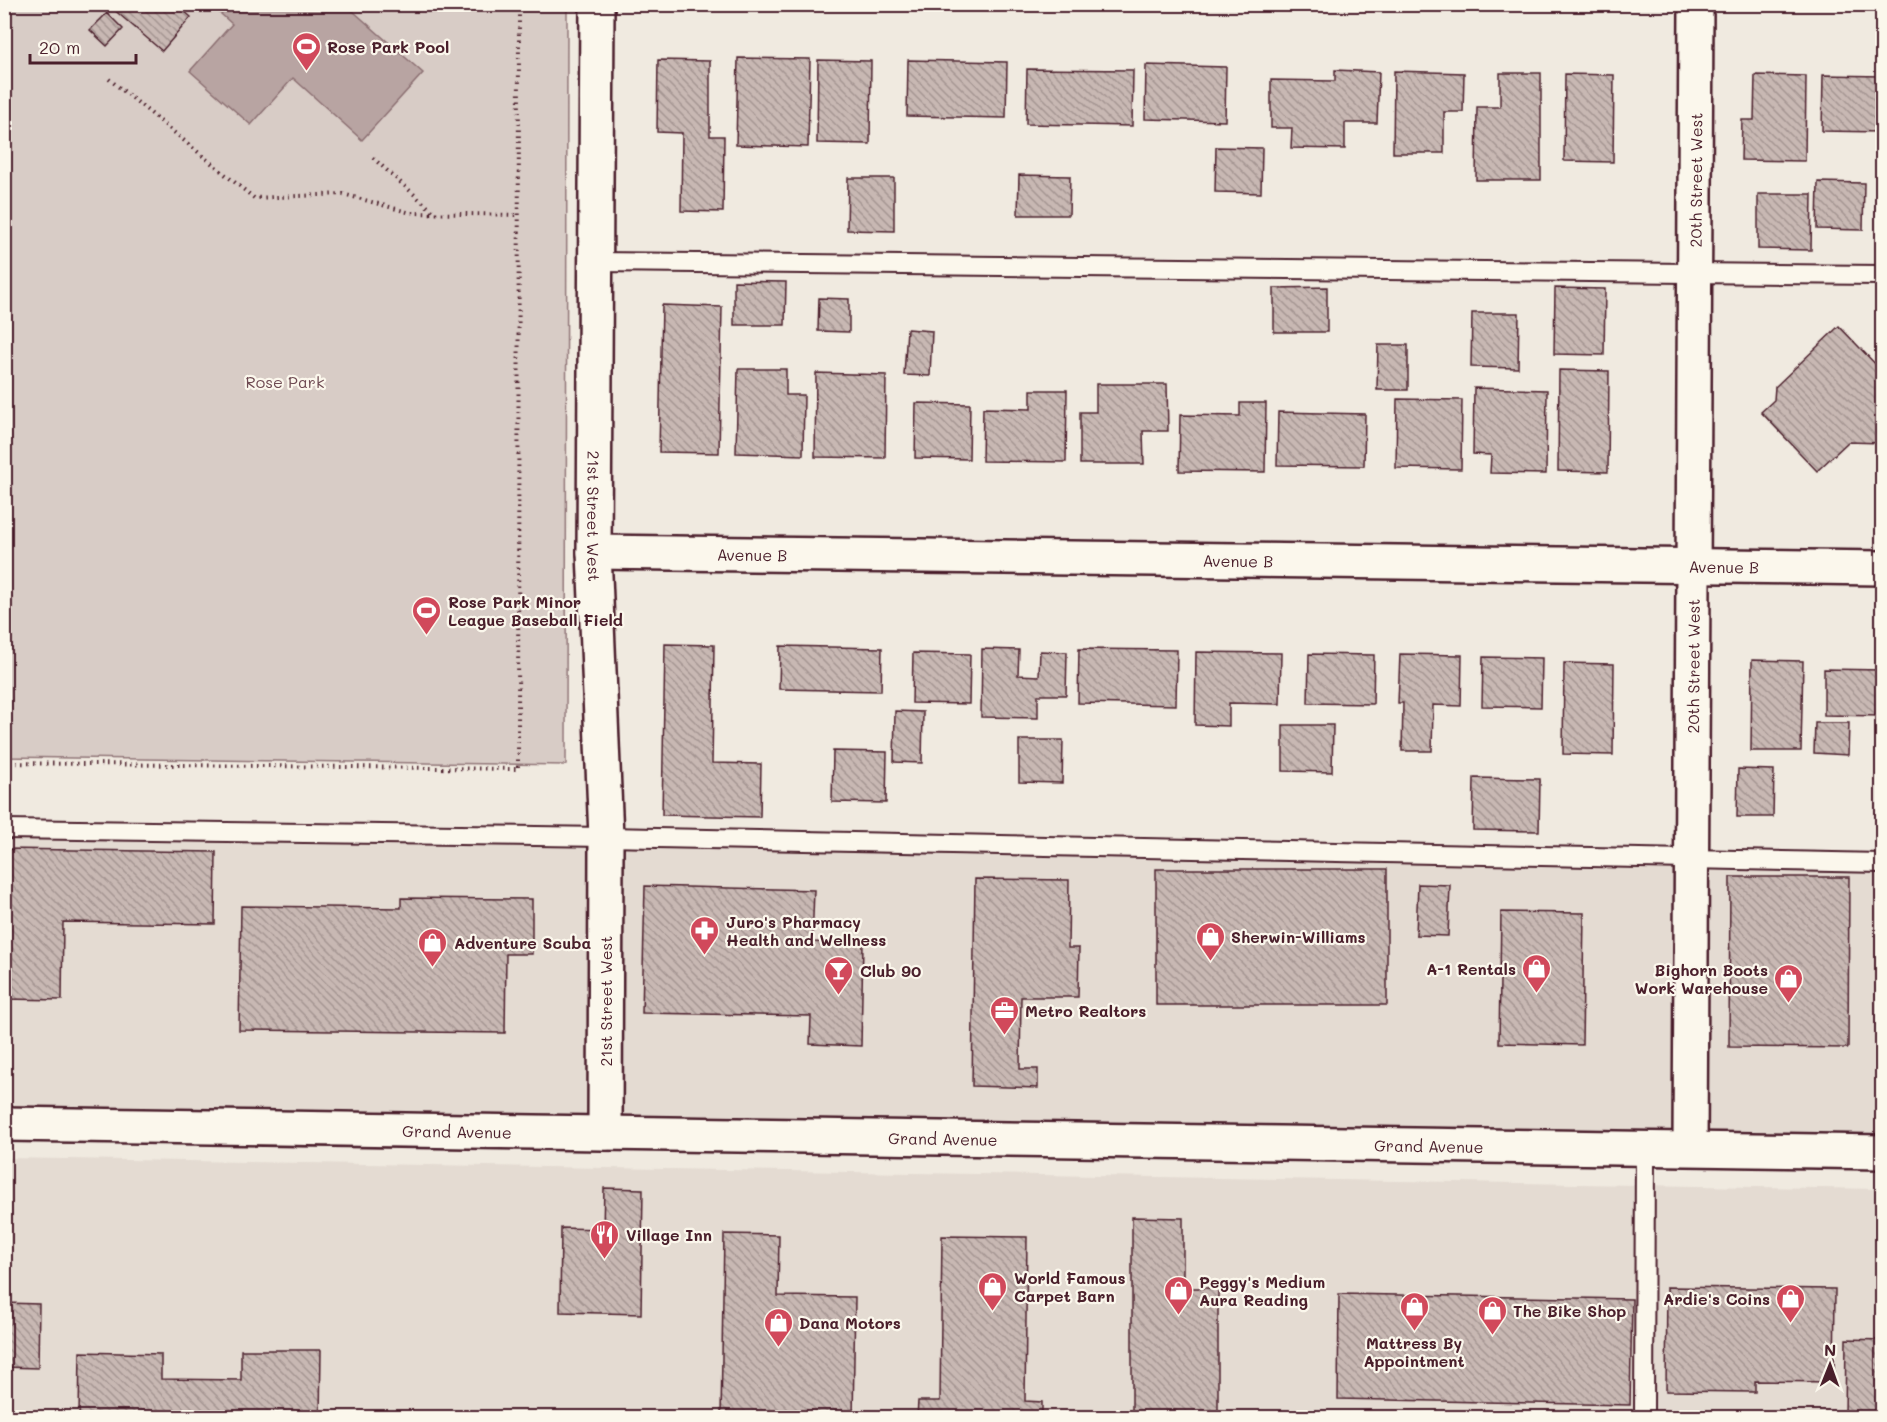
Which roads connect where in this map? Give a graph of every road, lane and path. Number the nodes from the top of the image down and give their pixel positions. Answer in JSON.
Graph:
{"nodes":[{"id":1,"x":519,"y":4,"type":"edge"},
{"id":2,"x":597,"y":4,"type":"edge"},
{"id":3,"x":1696,"y":4,"type":"edge"},
{"id":4,"x":110,"y":79,"type":"dead end"},
{"id":5,"x":373,"y":158,"type":"dead end"},
{"id":6,"x":435,"y":214,"type":"junction"},
{"id":7,"x":519,"y":215,"type":"junction"},
{"id":8,"x":594,"y":262,"type":"junction"},
{"id":9,"x":1696,"y":271,"type":"junction"},
{"id":10,"x":1882,"y":275,"type":"edge"},
{"id":11,"x":594,"y":552,"type":"junction"},
{"id":12,"x":1695,"y":564,"type":"junction"},
{"id":13,"x":1882,"y":568,"type":"edge"},
{"id":14,"x":4,"y":763,"type":"edge"},
{"id":15,"x":4,"y":829,"type":"edge"},
{"id":16,"x":606,"y":837,"type":"junction"},
{"id":17,"x":1692,"y":859,"type":"junction"},
{"id":18,"x":1882,"y":863,"type":"edge"},
{"id":19,"x":4,"y":1124,"type":"edge"},
{"id":20,"x":605,"y":1133,"type":"junction"},
{"id":21,"x":1645,"y":1147,"type":"junction"},
{"id":22,"x":1689,"y":1148,"type":"junction"},
{"id":23,"x":1882,"y":1152,"type":"edge"},
{"id":24,"x":1644,"y":1418,"type":"edge"}],
"edges":[{"from":1,"to":7,"type":"path"},
{"from":2,"to":8,"type":"street","name":"21st Street West"},
{"from":3,"to":9,"type":"street","name":"20th Street West"},
{"from":4,"to":6,"type":"path"},
{"from":5,"to":6,"type":"path"},
{"from":6,"to":7,"type":"path"},
{"from":7,"to":14,"type":"path"},
{"from":8,"to":9,"type":"lane"},
{"from":8,"to":11,"type":"street","name":"21st Street West"},
{"from":9,"to":10,"type":"lane"},
{"from":9,"to":12,"type":"street","name":"20th Street West"},
{"from":11,"to":12,"type":"street","name":"Avenue B"},
{"from":11,"to":16,"type":"street","name":"21st Street West"},
{"from":12,"to":13,"type":"street","name":"Avenue B"},
{"from":12,"to":17,"type":"street","name":"20th Street West"},
{"from":15,"to":16,"type":"lane"},
{"from":16,"to":17,"type":"lane"},
{"from":16,"to":20,"type":"street","name":"21st Street West"},
{"from":17,"to":18,"type":"lane"},
{"from":17,"to":22,"type":"street","name":"20th Street West"},
{"from":19,"to":20,"type":"street","name":"Grand Avenue"},
{"from":20,"to":21,"type":"street","name":"Grand Avenue"},
{"from":21,"to":22,"type":"street","name":"Grand Avenue"},
{"from":21,"to":24,"type":"lane"},
{"from":22,"to":23,"type":"street","name":"Grand Avenue"}]}
